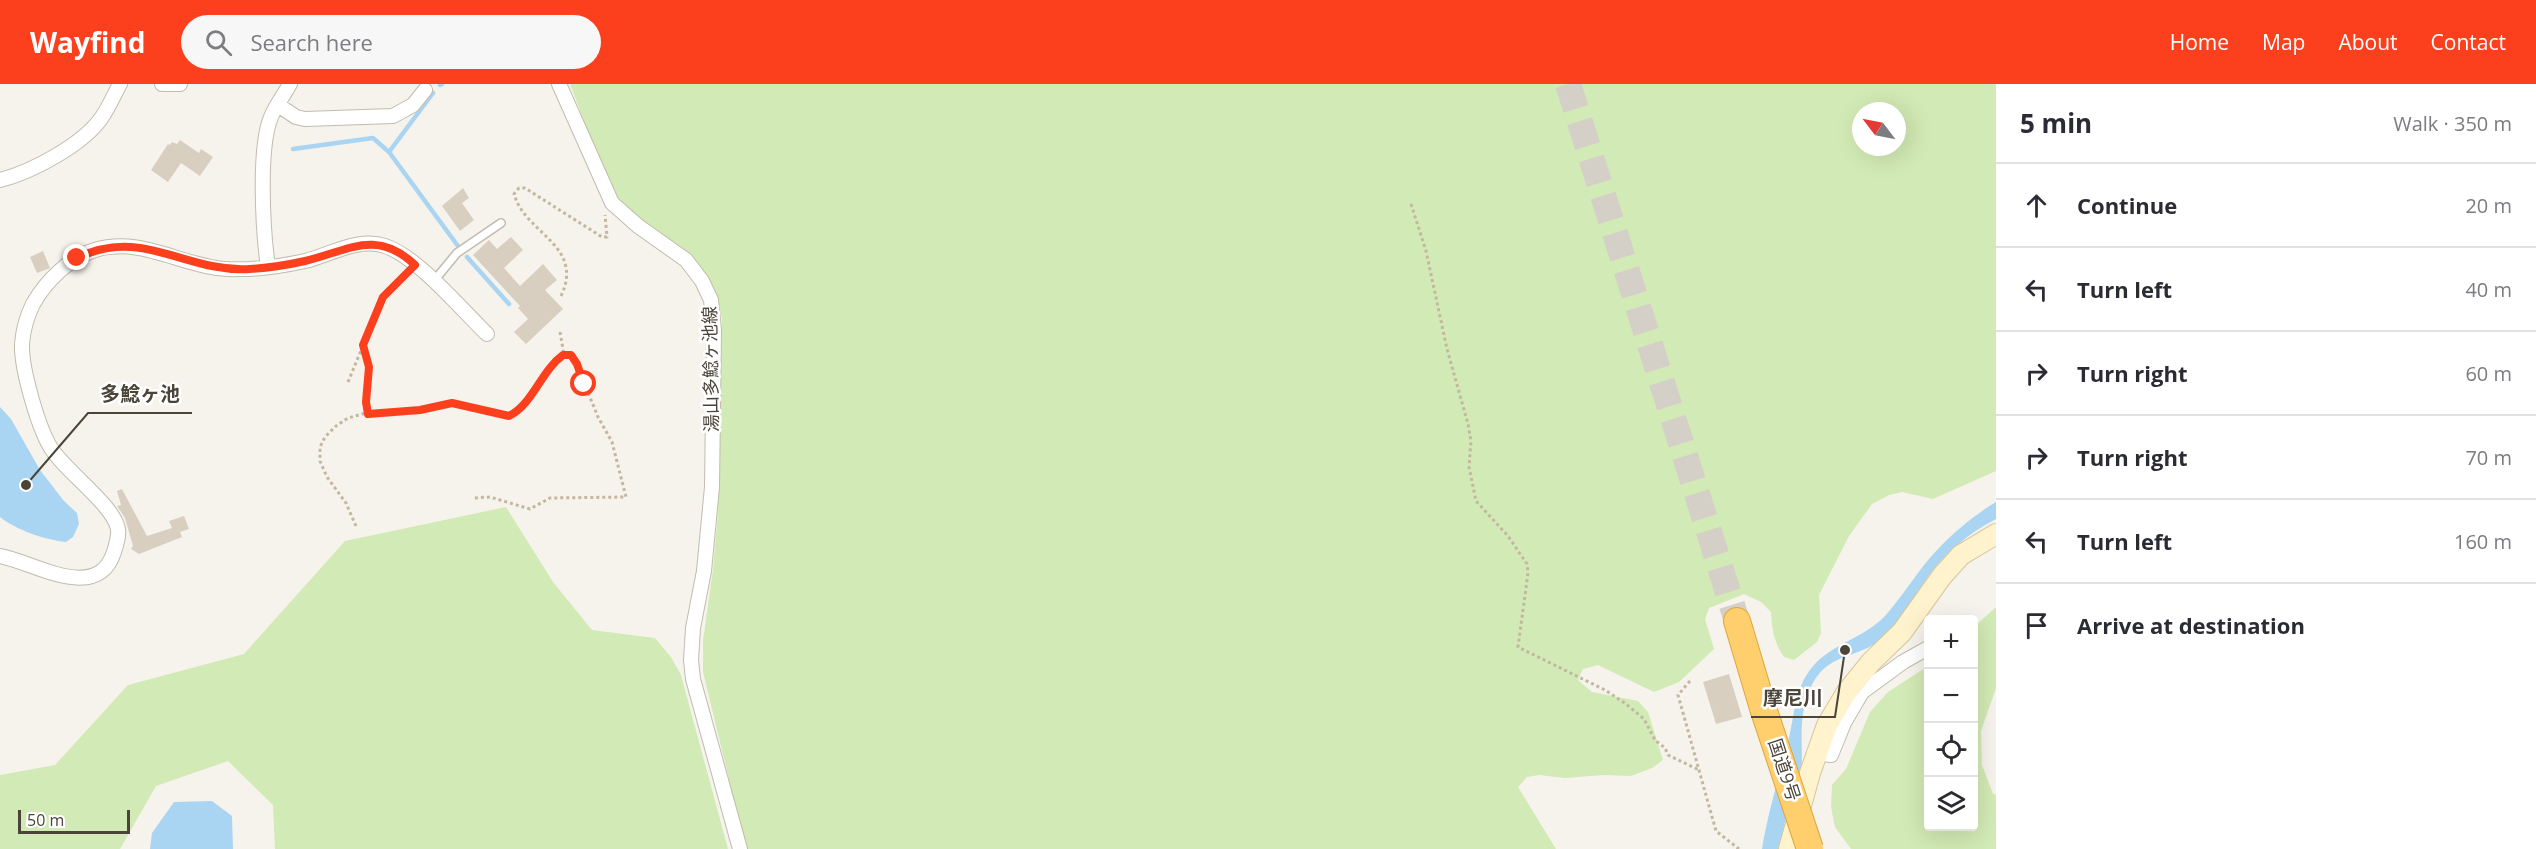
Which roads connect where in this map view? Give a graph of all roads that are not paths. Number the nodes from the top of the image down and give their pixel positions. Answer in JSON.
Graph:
{"nodes":[{"id":1,"x":120,"y":84,"type":"edge"},
{"id":2,"x":162,"y":84,"type":"edge"},
{"id":3,"x":180,"y":84,"type":"edge"},
{"id":4,"x":290,"y":84,"type":"edge"},
{"id":5,"x":559,"y":84,"type":"edge"},
{"id":6,"x":425,"y":90,"type":"dead end"},
{"id":7,"x":278,"y":105,"type":"junction"},
{"id":8,"x":0,"y":180,"type":"edge"},
{"id":9,"x":501,"y":223,"type":"dead end"},
{"id":10,"x":268,"y":267,"type":"junction"},
{"id":11,"x":433,"y":282,"type":"junction"},
{"id":12,"x":487,"y":334,"type":"dead end"},
{"id":13,"x":1996,"y":534,"type":"edge"},
{"id":14,"x":0,"y":556,"type":"edge"},
{"id":15,"x":1737,"y":621,"type":"tunnel mouth"},
{"id":16,"x":1924,"y":651,"type":"edge"},
{"id":17,"x":1817,"y":753,"type":"junction"},
{"id":18,"x":740,"y":849,"type":"edge"},
{"id":19,"x":1789,"y":849,"type":"edge"},
{"id":20,"x":1809,"y":849,"type":"edge"}],
"edges":[{"from":1,"to":8,"type":"street"},
{"from":2,"to":3,"type":"street"},
{"from":4,"to":7,"type":"street"},
{"from":5,"to":18,"type":"street","name":"湯山多鯰ヶ池線"},
{"from":6,"to":7,"type":"street"},
{"from":7,"to":10,"type":"street"},
{"from":9,"to":11,"type":"lane"},
{"from":10,"to":11,"type":"street"},
{"from":10,"to":14,"type":"street"},
{"from":11,"to":12,"type":"street"},
{"from":13,"to":17,"type":"main road"},
{"from":15,"to":20,"type":"highway","name":"国道9号","bridge":true},
{"from":16,"to":17,"type":"street"},
{"from":17,"to":19,"type":"main road"}]}
